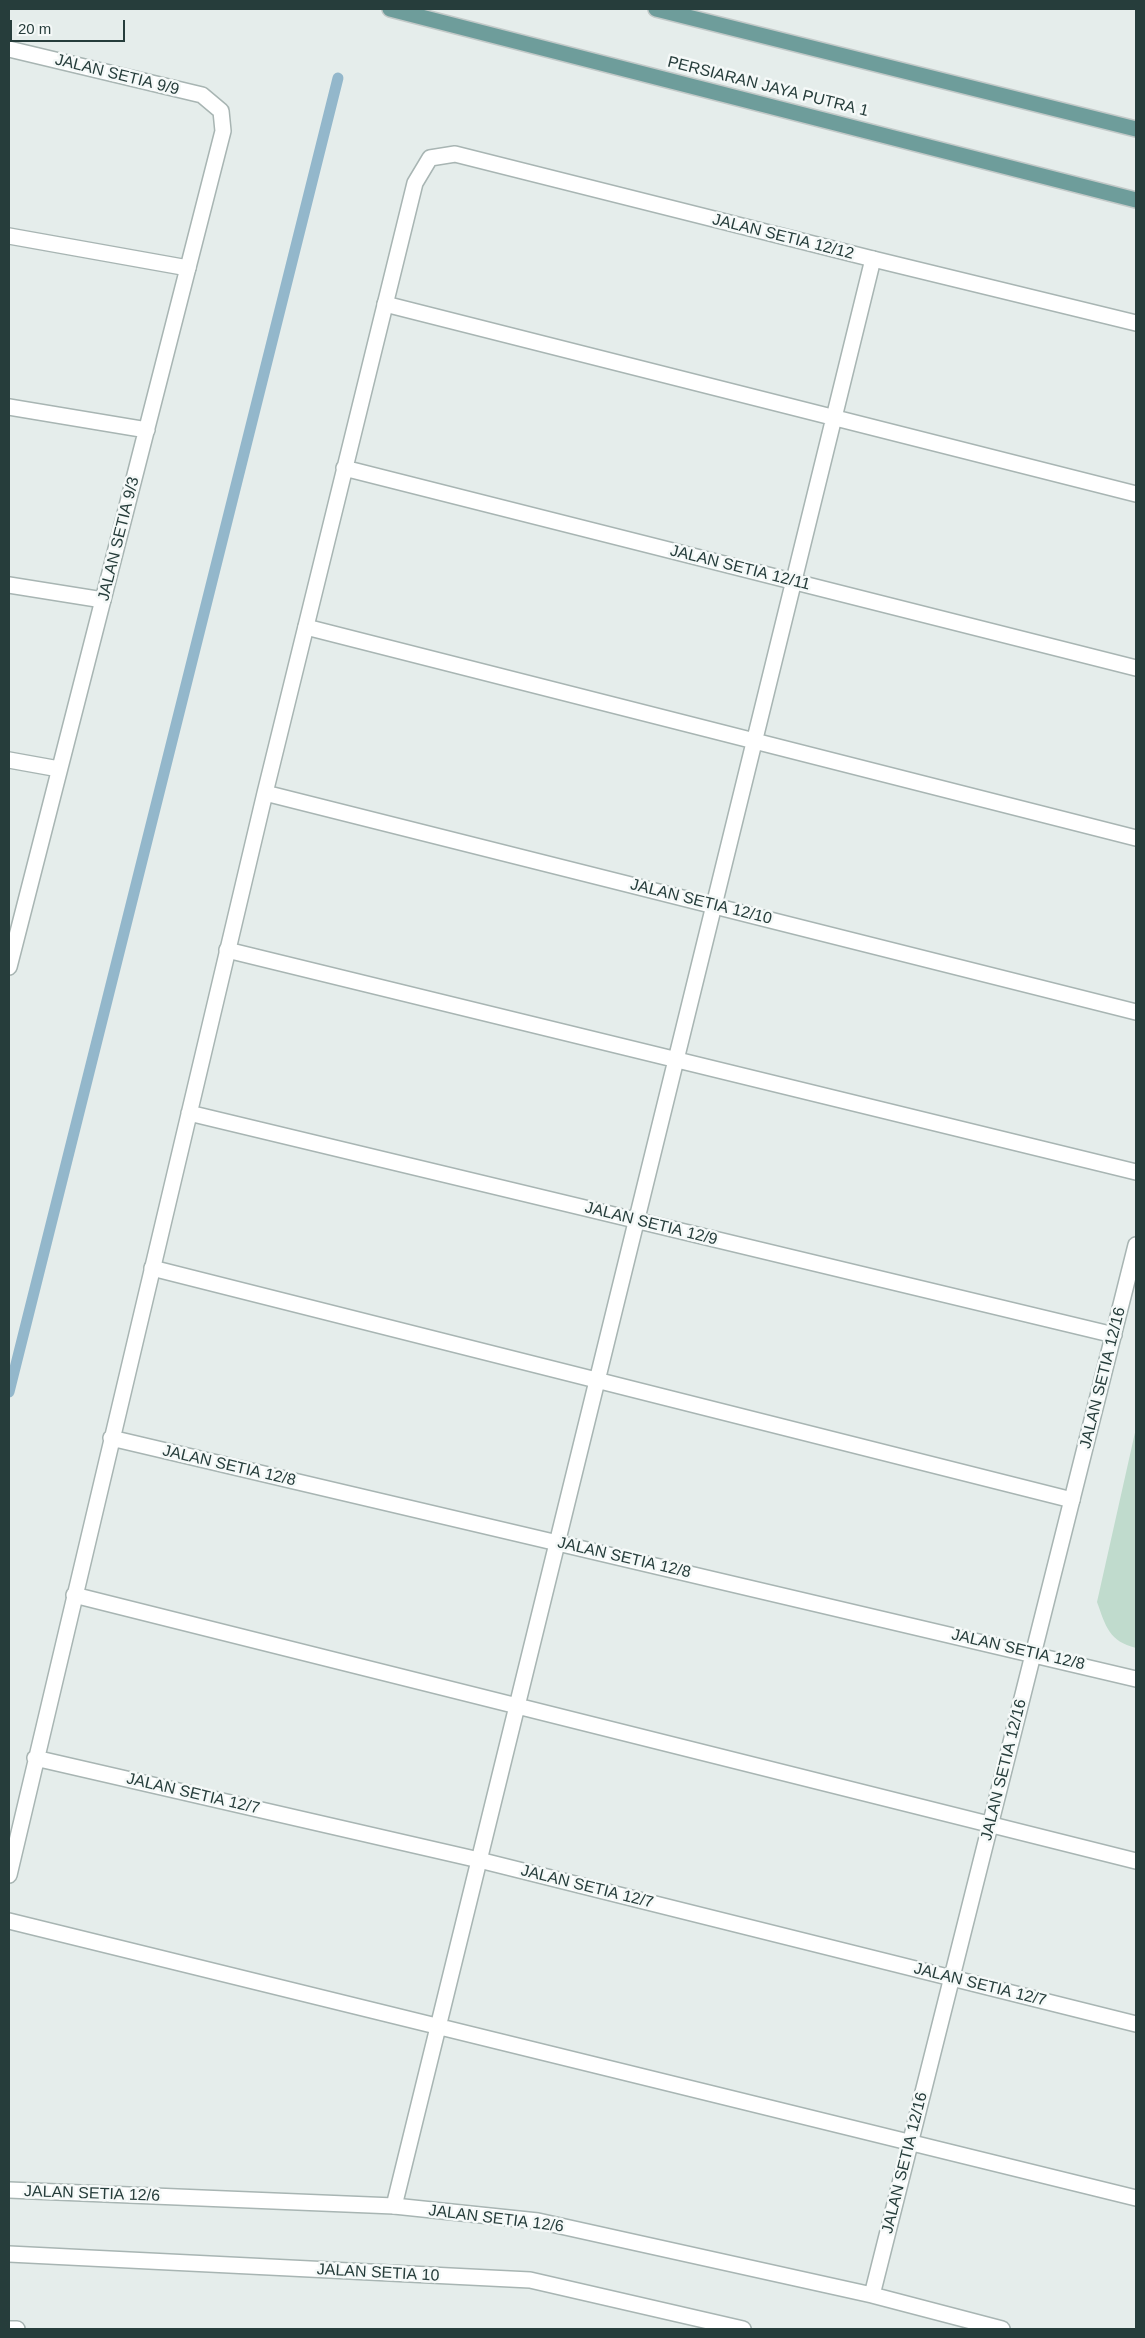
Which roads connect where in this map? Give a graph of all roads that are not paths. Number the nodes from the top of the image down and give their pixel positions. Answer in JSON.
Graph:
{"nodes":[{"id":1,"x":390,"y":9,"type":"edge"},
{"id":2,"x":656,"y":9,"type":"edge"},
{"id":3,"x":9,"y":49,"type":"edge"},
{"id":4,"x":221,"y":111,"type":"joint"},
{"id":5,"x":1136,"y":128,"type":"edge"},
{"id":6,"x":1136,"y":200,"type":"edge"},
{"id":7,"x":9,"y":236,"type":"edge"},
{"id":8,"x":873,"y":259,"type":"junction"},
{"id":9,"x":188,"y":268,"type":"junction"},
{"id":10,"x":385,"y":304,"type":"junction"},
{"id":11,"x":1136,"y":323,"type":"edge"},
{"id":12,"x":9,"y":407,"type":"edge"},
{"id":13,"x":834,"y":418,"type":"junction"},
{"id":14,"x":147,"y":430,"type":"junction"},
{"id":15,"x":344,"y":468,"type":"junction"},
{"id":16,"x":1136,"y":494,"type":"edge"},
{"id":17,"x":794,"y":582,"type":"junction"},
{"id":18,"x":9,"y":585,"type":"edge"},
{"id":19,"x":103,"y":600,"type":"junction"},
{"id":20,"x":306,"y":627,"type":"junction"},
{"id":21,"x":1136,"y":668,"type":"edge"},
{"id":22,"x":754,"y":741,"type":"junction"},
{"id":23,"x":9,"y":760,"type":"edge"},
{"id":24,"x":60,"y":769,"type":"junction"},
{"id":25,"x":265,"y":793,"type":"junction"},
{"id":26,"x":1136,"y":838,"type":"edge"},
{"id":27,"x":714,"y":906,"type":"junction"},
{"id":28,"x":11,"y":948,"type":"edge"},
{"id":29,"x":227,"y":950,"type":"junction"},
{"id":30,"x":9,"y":967,"type":"edge"},
{"id":31,"x":1136,"y":1012,"type":"edge"},
{"id":32,"x":676,"y":1060,"type":"junction"},
{"id":33,"x":189,"y":1113,"type":"junction"},
{"id":34,"x":1136,"y":1172,"type":"edge"},
{"id":35,"x":636,"y":1220,"type":"junction"},
{"id":36,"x":1136,"y":1246,"type":"edge"},
{"id":37,"x":152,"y":1268,"type":"junction"},
{"id":38,"x":1114,"y":1335,"type":"junction"},
{"id":39,"x":598,"y":1380,"type":"junction"},
{"id":40,"x":111,"y":1438,"type":"junction"},
{"id":41,"x":1072,"y":1500,"type":"junction"},
{"id":42,"x":557,"y":1542,"type":"junction"},
{"id":43,"x":74,"y":1595,"type":"junction"},
{"id":44,"x":1034,"y":1653,"type":"junction"},
{"id":45,"x":1136,"y":1678,"type":"edge"},
{"id":46,"x":517,"y":1706,"type":"junction"},
{"id":47,"x":35,"y":1758,"type":"junction"},
{"id":48,"x":990,"y":1823,"type":"junction"},
{"id":49,"x":479,"y":1860,"type":"junction"},
{"id":50,"x":1136,"y":1860,"type":"edge"},
{"id":51,"x":9,"y":1875,"type":"edge"},
{"id":52,"x":9,"y":1921,"type":"edge"},
{"id":53,"x":951,"y":1978,"type":"junction"},
{"id":54,"x":1136,"y":2024,"type":"edge"},
{"id":55,"x":438,"y":2026,"type":"junction"},
{"id":56,"x":910,"y":2142,"type":"junction"},
{"id":57,"x":9,"y":2190,"type":"edge"},
{"id":58,"x":1136,"y":2198,"type":"edge"},
{"id":59,"x":394,"y":2206,"type":"junction"},
{"id":60,"x":9,"y":2254,"type":"edge"},
{"id":61,"x":872,"y":2295,"type":"junction"},
{"id":62,"x":9,"y":2329,"type":"edge"},
{"id":63,"x":17,"y":2329,"type":"edge"},
{"id":64,"x":743,"y":2329,"type":"edge"},
{"id":65,"x":1002,"y":2329,"type":"edge"}],
"edges":[{"from":1,"to":6,"type":"main road","name":"PERSIARAN JAYA PUTRA 1"},
{"from":2,"to":5,"type":"main road"},
{"from":3,"to":4,"type":"street","name":"JALAN SETIA 9/9"},
{"from":4,"to":9,"type":"street","name":"JALAN SETIA 9/3"},
{"from":7,"to":9,"type":"street"},
{"from":8,"to":10,"type":"street","name":"JALAN SETIA 12/12"},
{"from":8,"to":11,"type":"street","name":"JALAN SETIA 12/12"},
{"from":8,"to":13,"type":"street"},
{"from":9,"to":14,"type":"street","name":"JALAN SETIA 9/3"},
{"from":10,"to":13,"type":"street"},
{"from":10,"to":15,"type":"street"},
{"from":12,"to":14,"type":"street"},
{"from":13,"to":16,"type":"street"},
{"from":13,"to":17,"type":"street"},
{"from":14,"to":19,"type":"street","name":"JALAN SETIA 9/3"},
{"from":15,"to":17,"type":"street","name":"JALAN SETIA 12/11"},
{"from":15,"to":20,"type":"street"},
{"from":17,"to":21,"type":"street","name":"JALAN SETIA 12/11"},
{"from":17,"to":22,"type":"street"},
{"from":18,"to":19,"type":"street"},
{"from":19,"to":24,"type":"street","name":"JALAN SETIA 9/3"},
{"from":20,"to":22,"type":"street"},
{"from":20,"to":25,"type":"street"},
{"from":22,"to":26,"type":"street"},
{"from":22,"to":27,"type":"street"},
{"from":23,"to":24,"type":"street"},
{"from":24,"to":28,"type":"street","name":"JALAN SETIA 9/3"},
{"from":25,"to":27,"type":"street","name":"JALAN SETIA 12/10"},
{"from":25,"to":29,"type":"street"},
{"from":27,"to":31,"type":"street","name":"JALAN SETIA 12/10"},
{"from":27,"to":32,"type":"street"},
{"from":28,"to":30,"type":"street","name":"JALAN SETIA 9/3"},
{"from":29,"to":32,"type":"street"},
{"from":29,"to":33,"type":"street"},
{"from":32,"to":34,"type":"street"},
{"from":32,"to":35,"type":"street"},
{"from":33,"to":35,"type":"street","name":"JALAN SETIA 12/9"},
{"from":33,"to":37,"type":"street"},
{"from":35,"to":38,"type":"street","name":"JALAN SETIA 12/9"},
{"from":35,"to":39,"type":"street"},
{"from":36,"to":38,"type":"street","name":"JALAN SETIA 12/16"},
{"from":37,"to":39,"type":"street"},
{"from":37,"to":40,"type":"street"},
{"from":38,"to":41,"type":"street","name":"JALAN SETIA 12/16"},
{"from":39,"to":41,"type":"street"},
{"from":39,"to":42,"type":"street"},
{"from":40,"to":42,"type":"street","name":"JALAN SETIA 12/8"},
{"from":40,"to":43,"type":"street"},
{"from":41,"to":44,"type":"street","name":"JALAN SETIA 12/16"},
{"from":42,"to":44,"type":"street","name":"JALAN SETIA 12/8"},
{"from":42,"to":46,"type":"street"},
{"from":43,"to":46,"type":"street"},
{"from":43,"to":47,"type":"street"},
{"from":44,"to":45,"type":"street","name":"JALAN SETIA 12/8"},
{"from":44,"to":48,"type":"street","name":"JALAN SETIA 12/16"},
{"from":46,"to":48,"type":"street"},
{"from":46,"to":49,"type":"street"},
{"from":47,"to":49,"type":"street","name":"JALAN SETIA 12/7"},
{"from":47,"to":51,"type":"street"},
{"from":48,"to":50,"type":"street"},
{"from":48,"to":53,"type":"street","name":"JALAN SETIA 12/16"},
{"from":49,"to":53,"type":"street","name":"JALAN SETIA 12/7"},
{"from":49,"to":55,"type":"street"},
{"from":52,"to":55,"type":"street"},
{"from":53,"to":54,"type":"street","name":"JALAN SETIA 12/7"},
{"from":53,"to":56,"type":"street","name":"JALAN SETIA 12/16"},
{"from":55,"to":56,"type":"street"},
{"from":55,"to":59,"type":"street"},
{"from":56,"to":58,"type":"street"},
{"from":56,"to":61,"type":"street","name":"JALAN SETIA 12/16"},
{"from":57,"to":59,"type":"street","name":"JALAN SETIA 12/6"},
{"from":59,"to":61,"type":"street","name":"JALAN SETIA 12/6"},
{"from":60,"to":64,"type":"street","name":"JALAN SETIA 10"},
{"from":61,"to":65,"type":"street","name":"JALAN SETIA 12/6"},
{"from":62,"to":63,"type":"street"}]}
